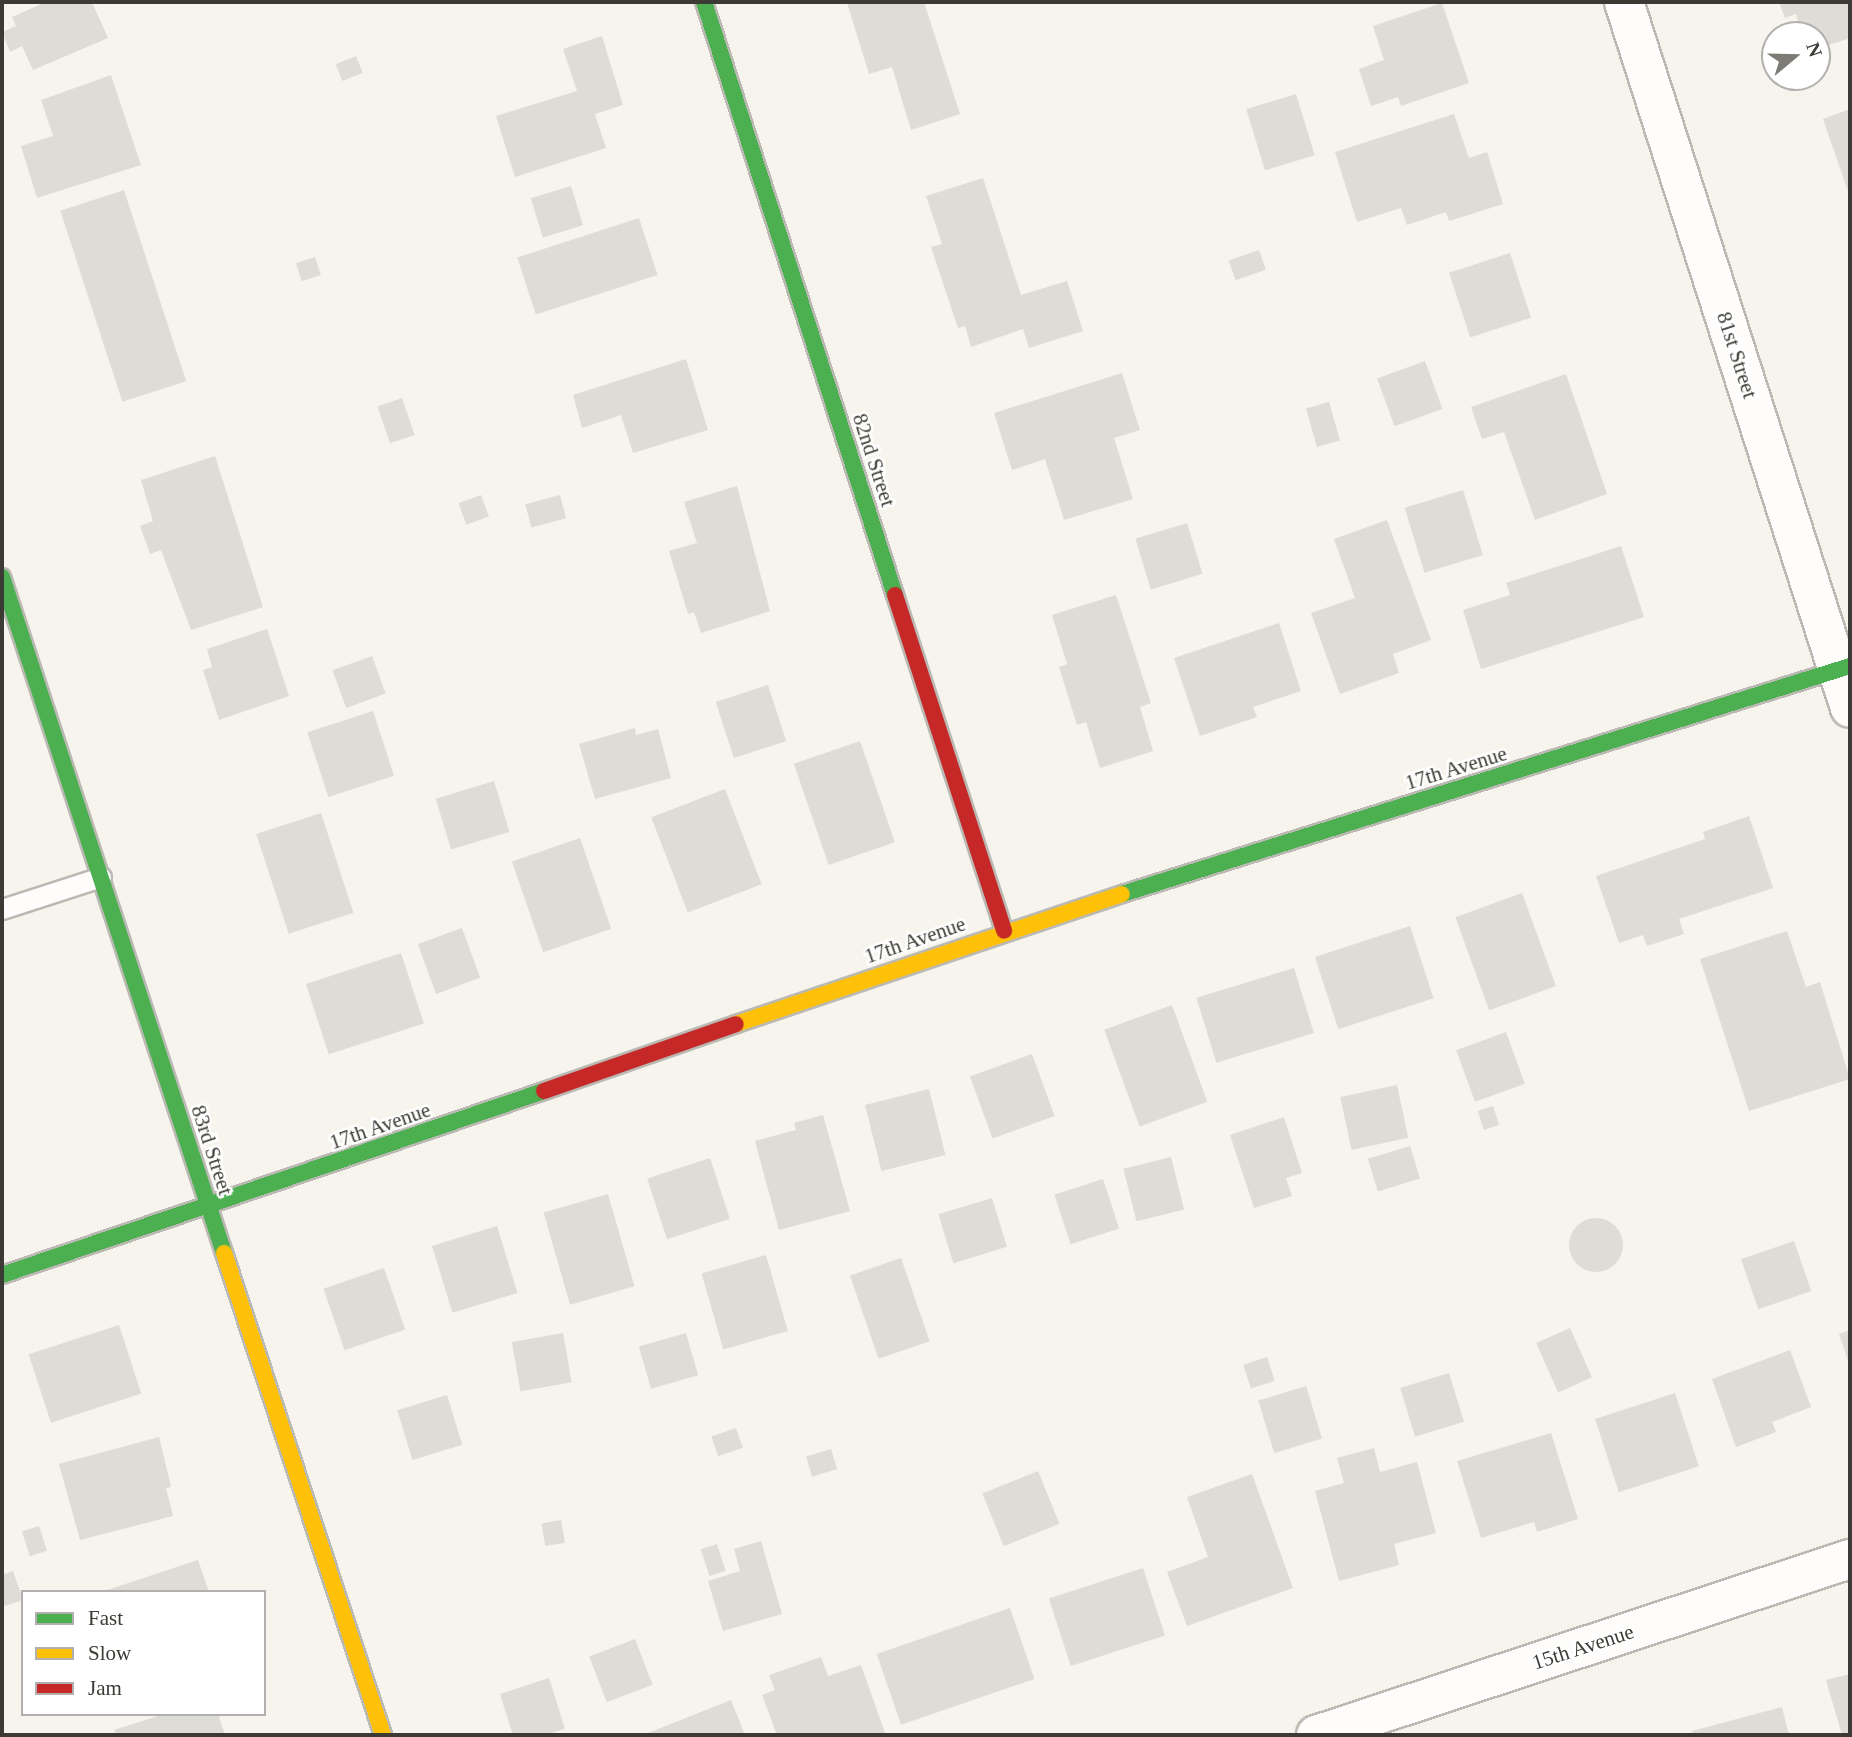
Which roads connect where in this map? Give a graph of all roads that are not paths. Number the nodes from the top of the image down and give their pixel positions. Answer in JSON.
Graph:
{"nodes":[{"id":1,"x":705,"y":2,"type":"edge"},
{"id":2,"x":1624,"y":2,"type":"edge"},
{"id":3,"x":2,"y":577,"type":"edge"},
{"id":4,"x":1844,"y":669,"type":"edge"},
{"id":5,"x":1850,"y":708,"type":"edge"},
{"id":6,"x":101,"y":877,"type":"junction"},
{"id":7,"x":2,"y":909,"type":"edge"},
{"id":8,"x":1004,"y":931,"type":"junction"},
{"id":9,"x":209,"y":1208,"type":"junction"},
{"id":10,"x":2,"y":1275,"type":"edge"},
{"id":11,"x":1850,"y":1559,"type":"edge"},
{"id":12,"x":383,"y":1735,"type":"edge"},
{"id":13,"x":1317,"y":1735,"type":"edge"}],
"edges":[{"from":1,"to":8,"type":"street","name":"82nd Street"},
{"from":2,"to":4,"type":"street","name":"81st Street"},
{"from":3,"to":6,"type":"street","name":"83rd Street"},
{"from":4,"to":5,"type":"street","name":"81st Street"},
{"from":4,"to":8,"type":"street","name":"17th Avenue"},
{"from":6,"to":7,"type":"lane"},
{"from":6,"to":9,"type":"street","name":"83rd Street"},
{"from":8,"to":9,"type":"street","name":"17th Avenue"},
{"from":9,"to":10,"type":"street","name":"17th Avenue"},
{"from":9,"to":12,"type":"street","name":"83rd Street"},
{"from":11,"to":13,"type":"street","name":"15th Avenue"}]}
